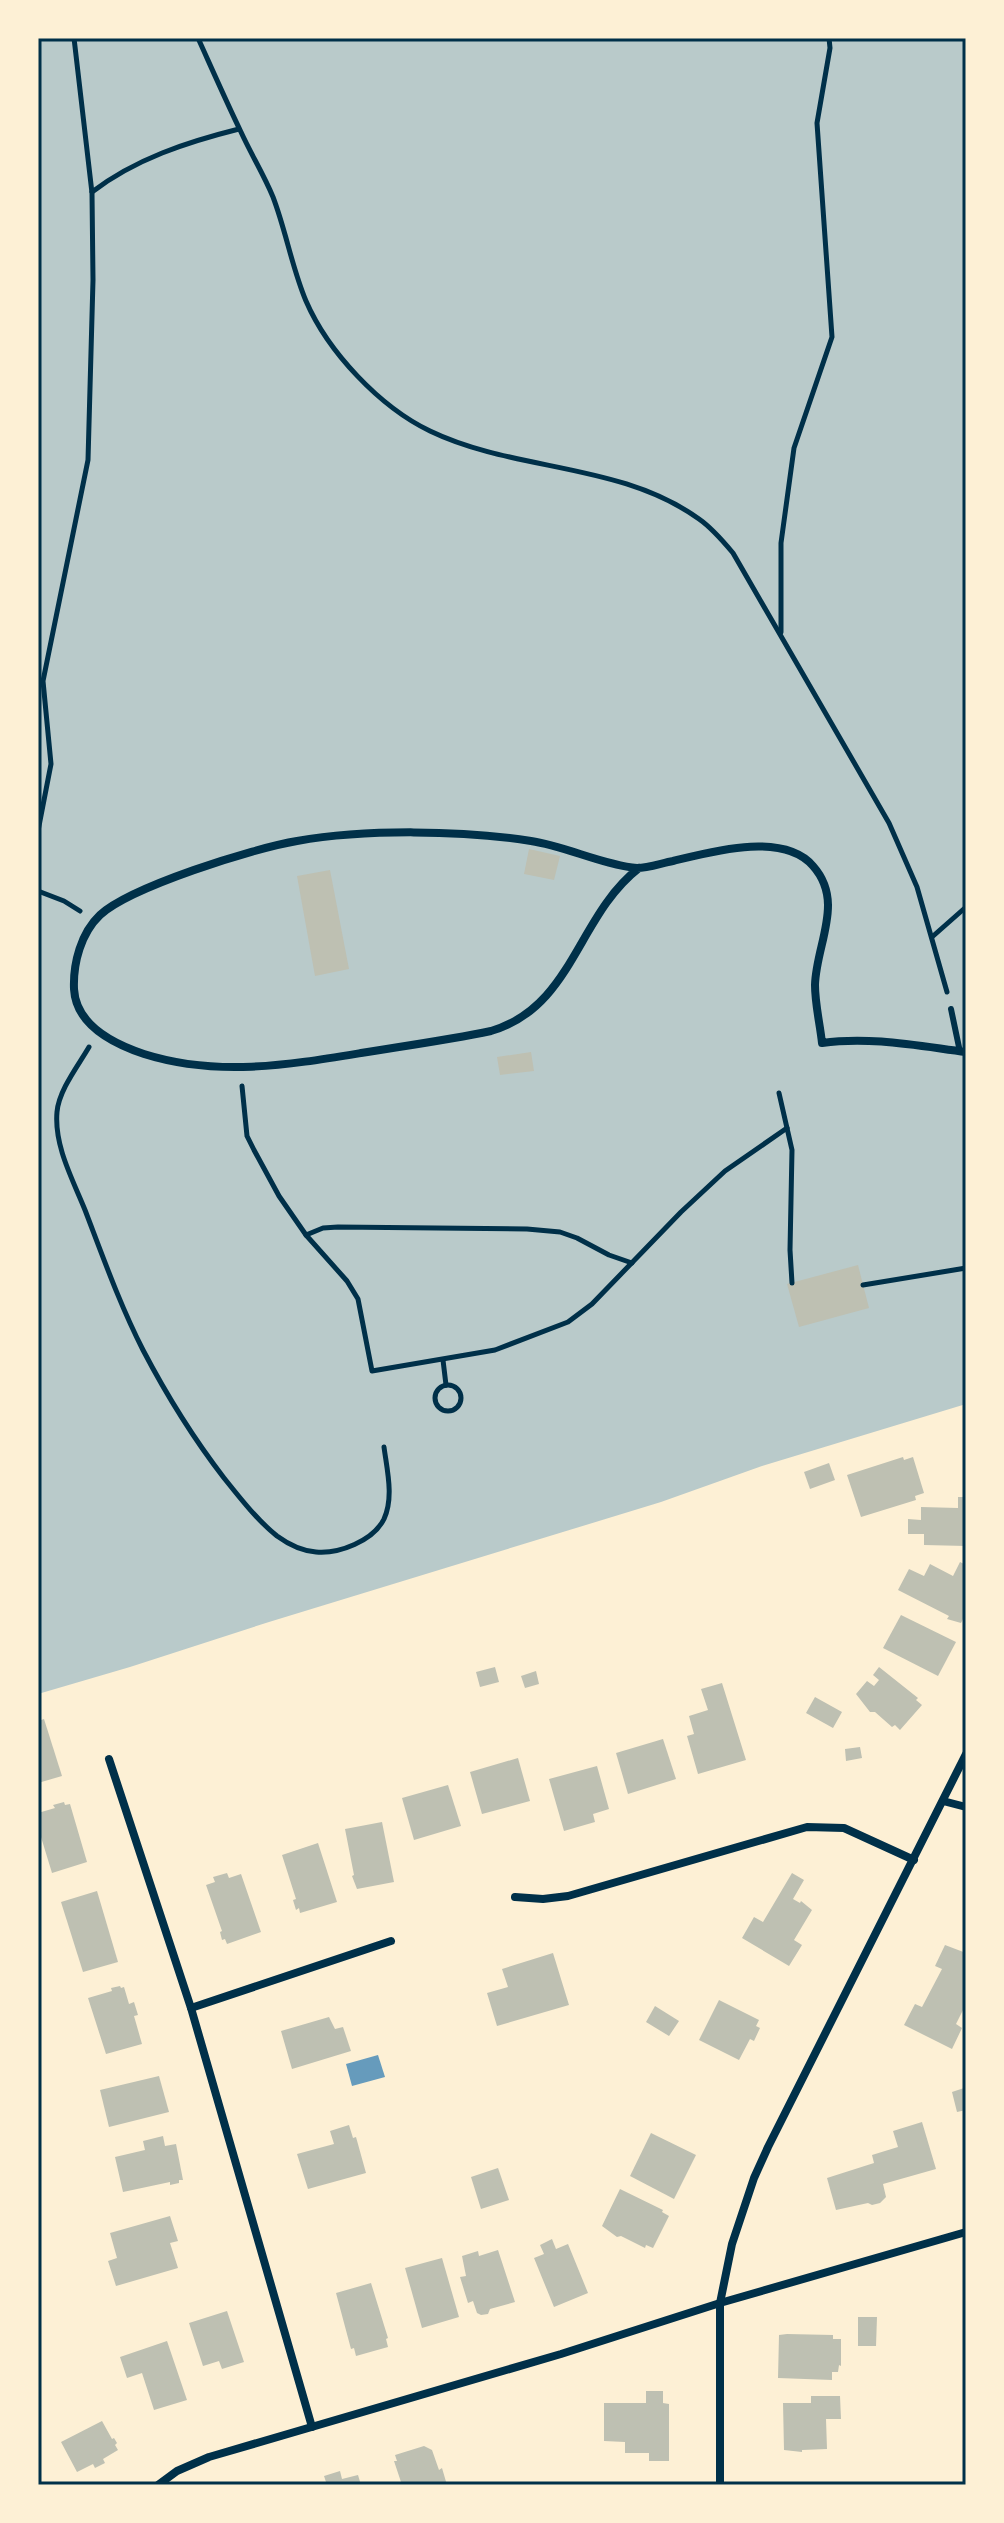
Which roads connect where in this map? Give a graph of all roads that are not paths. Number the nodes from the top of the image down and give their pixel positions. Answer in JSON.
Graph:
{"nodes":[{"id":1,"x":639,"y":868,"type":"junction"},
{"id":2,"x":951,"y":1009,"type":"road end"},
{"id":3,"x":963,"y":1052,"type":"edge"},
{"id":4,"x":966,"y":1754,"type":"edge"},
{"id":5,"x":109,"y":1759,"type":"dead end"},
{"id":6,"x":943,"y":1801,"type":"junction"},
{"id":7,"x":966,"y":1807,"type":"edge"},
{"id":8,"x":914,"y":1860,"type":"junction"},
{"id":9,"x":515,"y":1897,"type":"dead end"},
{"id":10,"x":391,"y":1941,"type":"dead end"},
{"id":11,"x":191,"y":2008,"type":"junction"},
{"id":12,"x":966,"y":2232,"type":"edge"},
{"id":13,"x":720,"y":2303,"type":"junction"},
{"id":14,"x":312,"y":2427,"type":"junction"},
{"id":15,"x":158,"y":2485,"type":"edge"},
{"id":16,"x":720,"y":2485,"type":"edge"}],
"edges":[{"from":1,"to":1,"type":"street"},
{"from":1,"to":3,"type":"street"},
{"from":2,"to":3,"type":"lane"},
{"from":4,"to":6,"type":"street"},
{"from":5,"to":11,"type":"street"},
{"from":6,"to":7,"type":"street"},
{"from":6,"to":8,"type":"street"},
{"from":8,"to":9,"type":"street"},
{"from":8,"to":13,"type":"street"},
{"from":10,"to":11,"type":"street"},
{"from":11,"to":14,"type":"street"},
{"from":12,"to":13,"type":"street"},
{"from":13,"to":14,"type":"street"},
{"from":13,"to":16,"type":"street"},
{"from":14,"to":15,"type":"street"}]}
